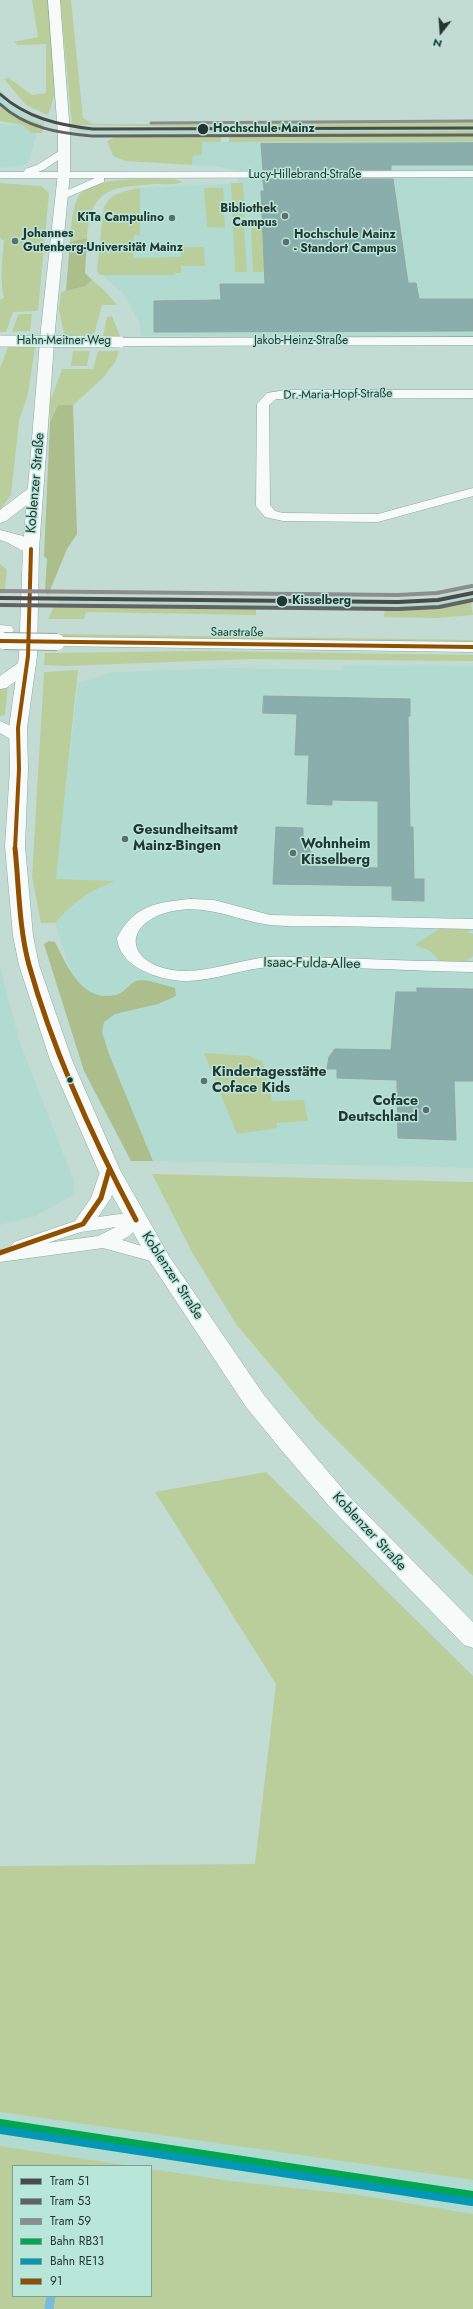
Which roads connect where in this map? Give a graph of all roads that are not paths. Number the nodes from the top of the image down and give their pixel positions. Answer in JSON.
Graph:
{"nodes":[{"id":1,"x":54,"y":0,"type":"edge"},
{"id":2,"x":64,"y":151,"type":"junction"},
{"id":3,"x":18,"y":174,"type":"junction"},
{"id":4,"x":473,"y":174,"type":"edge"},
{"id":5,"x":0,"y":175,"type":"edge"},
{"id":6,"x":138,"y":176,"type":"junction"},
{"id":7,"x":64,"y":177,"type":"junction"},
{"id":8,"x":0,"y":180,"type":"edge"},
{"id":9,"x":100,"y":180,"type":"junction"},
{"id":10,"x":62,"y":196,"type":"junction"},
{"id":11,"x":0,"y":341,"type":"edge"},
{"id":12,"x":473,"y":341,"type":"edge"},
{"id":13,"x":124,"y":342,"type":"joint"},
{"id":14,"x":473,"y":394,"type":"edge"},
{"id":15,"x":35,"y":491,"type":"junction"},
{"id":16,"x":473,"y":492,"type":"edge"},
{"id":17,"x":0,"y":518,"type":"edge"},
{"id":18,"x":0,"y":535,"type":"edge"},
{"id":19,"x":0,"y":549,"type":"edge"},
{"id":20,"x":31,"y":549,"type":"junction"},
{"id":21,"x":2,"y":635,"type":"edge"},
{"id":22,"x":57,"y":636,"type":"junction"},
{"id":23,"x":473,"y":636,"type":"edge"},
{"id":24,"x":473,"y":647,"type":"edge"},
{"id":25,"x":26,"y":665,"type":"junction"},
{"id":26,"x":0,"y":684,"type":"edge"},
{"id":27,"x":0,"y":726,"type":"edge"},
{"id":28,"x":0,"y":736,"type":"edge"},
{"id":29,"x":18,"y":736,"type":"junction"},
{"id":30,"x":473,"y":924,"type":"edge"},
{"id":31,"x":473,"y":967,"type":"edge"},
{"id":32,"x":109,"y":1170,"type":"junction"},
{"id":33,"x":136,"y":1220,"type":"junction"},
{"id":34,"x":83,"y":1224,"type":"junction"},
{"id":35,"x":103,"y":1242,"type":"junction"},
{"id":36,"x":0,"y":1253,"type":"edge"},
{"id":37,"x":0,"y":1256,"type":"edge"},
{"id":38,"x":158,"y":1257,"type":"junction"},
{"id":39,"x":473,"y":1638,"type":"edge"}],
"edges":[{"from":1,"to":2,"type":"main road","name":"Koblenzer Straße"},
{"from":2,"to":3,"type":"street"},
{"from":2,"to":7,"type":"main road","name":"Koblenzer Straße"},
{"from":3,"to":5,"type":"street"},
{"from":3,"to":7,"type":"street"},
{"from":4,"to":6,"type":"street","name":"Lucy-Hillebrand-Straße"},
{"from":6,"to":7,"type":"street","name":"Lucy-Hillebrand-Straße"},
{"from":6,"to":9,"type":"street","name":"Lucy-Hillebrand-Straße"},
{"from":7,"to":8,"type":"street"},
{"from":7,"to":9,"type":"street","name":"Lucy-Hillebrand-Straße"},
{"from":7,"to":10,"type":"main road","name":"Koblenzer Straße"},
{"from":9,"to":10,"type":"street","name":"Lucy-Hillebrand-Straße"},
{"from":10,"to":15,"type":"main road","name":"Koblenzer Straße"},
{"from":11,"to":13,"type":"street","name":"Hahn-Meitner-Weg","bridge":true},
{"from":12,"to":13,"type":"street","name":"Jakob-Heinz-Straße"},
{"from":14,"to":16,"type":"street","name":"Dr.-Maria-Hopf-Straße"},
{"from":15,"to":17,"type":"main road"},
{"from":15,"to":20,"type":"main road","name":"Koblenzer Straße"},
{"from":18,"to":20,"type":"main road"},
{"from":19,"to":20,"type":"main road"},
{"from":20,"to":25,"type":"main road","name":"Koblenzer Straße"},
{"from":21,"to":22,"type":"main road","name":"Saarstraße","bridge":true},
{"from":22,"to":23,"type":"main road","name":"Saarstraße"},
{"from":22,"to":24,"type":"main road","name":"Saarstraße"},
{"from":25,"to":26,"type":"main road"},
{"from":25,"to":29,"type":"main road","name":"Koblenzer Straße"},
{"from":27,"to":29,"type":"main road"},
{"from":28,"to":29,"type":"main road"},
{"from":29,"to":32,"type":"main road","name":"Koblenzer Straße"},
{"from":30,"to":31,"type":"street","name":"Isaac-Fulda-Allee"},
{"from":32,"to":33,"type":"main road","name":"Koblenzer Straße"},
{"from":32,"to":34,"type":"street"},
{"from":33,"to":34,"type":"street"},
{"from":33,"to":35,"type":"street"},
{"from":33,"to":38,"type":"main road","name":"Koblenzer Straße"},
{"from":34,"to":36,"type":"street"},
{"from":35,"to":37,"type":"street"},
{"from":35,"to":38,"type":"street"},
{"from":38,"to":39,"type":"main road","name":"Koblenzer Straße"}]}
